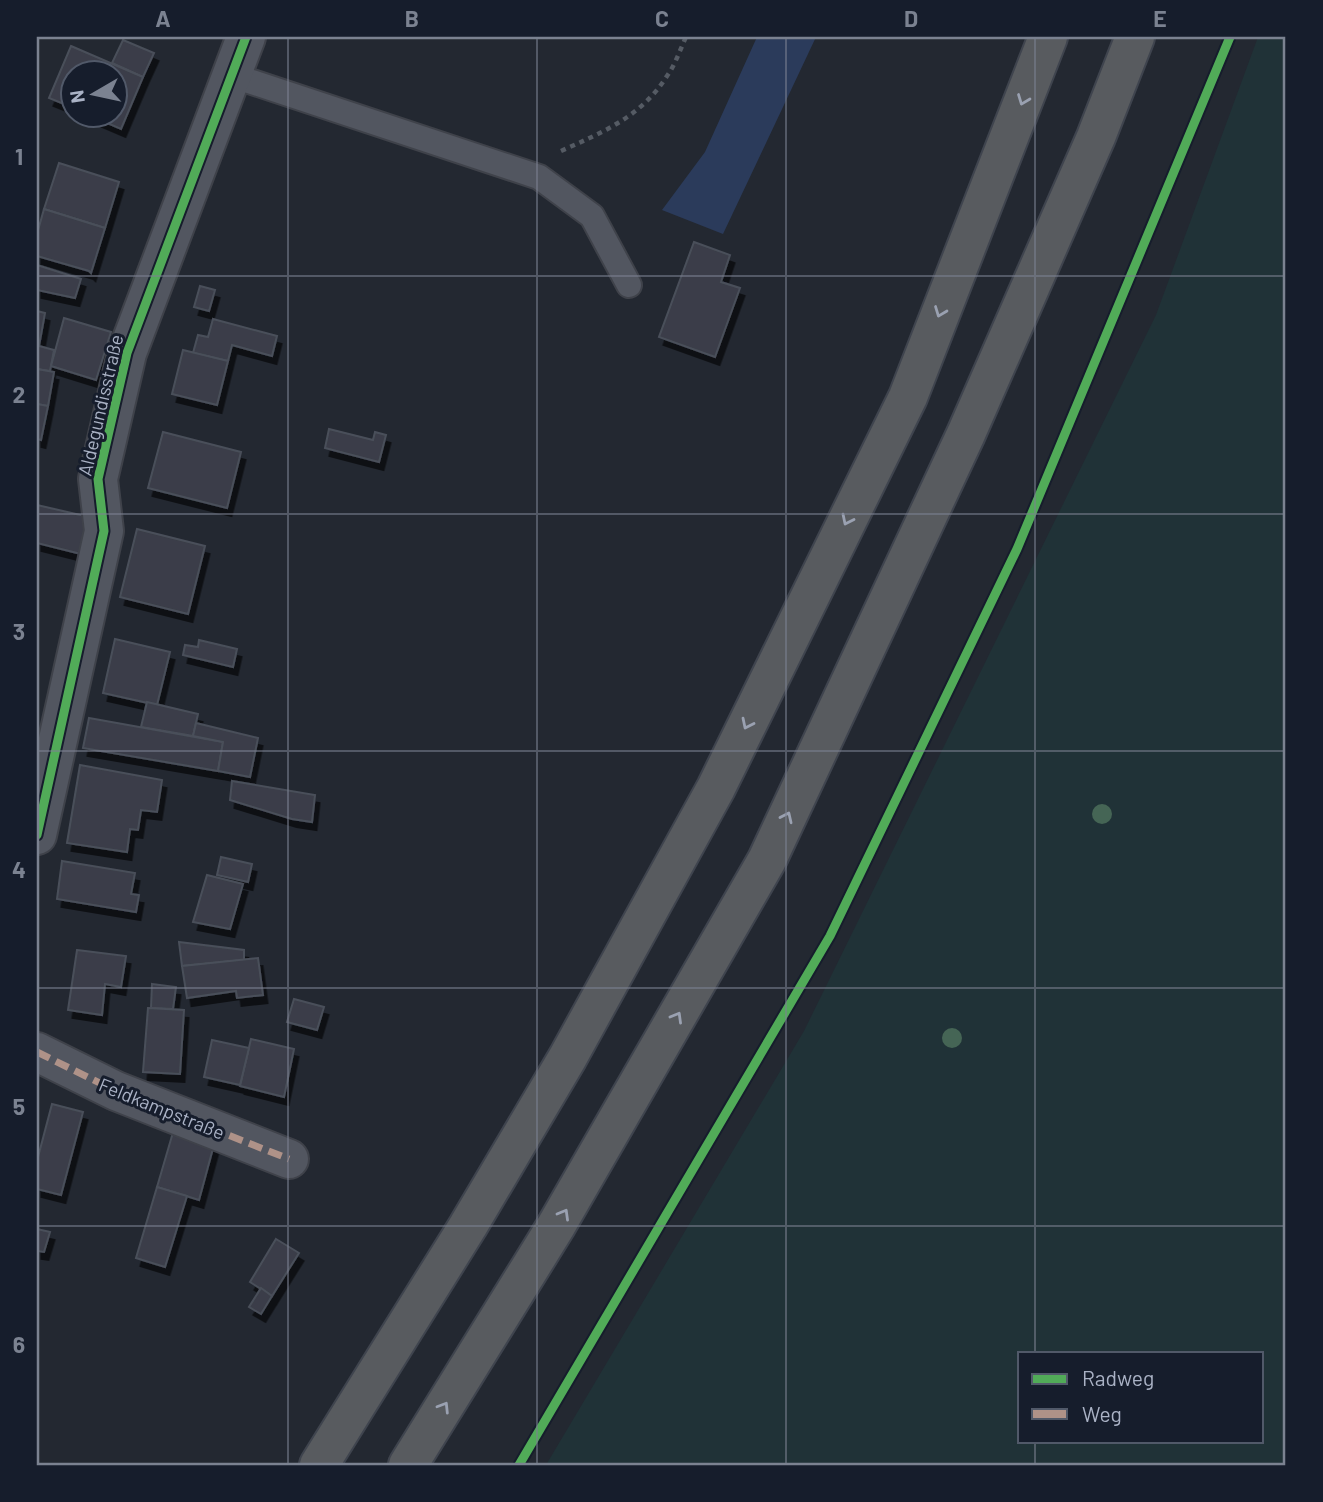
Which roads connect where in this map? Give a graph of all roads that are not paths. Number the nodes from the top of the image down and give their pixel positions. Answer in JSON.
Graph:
{"nodes":[{"id":1,"x":246,"y":37,"type":"edge"},
{"id":2,"x":1048,"y":37,"type":"edge"},
{"id":3,"x":1135,"y":37,"type":"edge"},
{"id":4,"x":231,"y":75,"type":"junction"},
{"id":5,"x":629,"y":285,"type":"dead end"},
{"id":6,"x":37,"y":835,"type":"edge"},
{"id":7,"x":37,"y":1052,"type":"edge"},
{"id":8,"x":289,"y":1159,"type":"dead end"},
{"id":9,"x":319,"y":1465,"type":"edge"},
{"id":10,"x":408,"y":1465,"type":"edge"}],
"edges":[{"from":1,"to":4,"type":"street","name":"Aldegundisstraße"},
{"from":2,"to":9,"type":"highway","one_way":true},
{"from":10,"to":3,"type":"highway","one_way":true},
{"from":4,"to":5,"type":"lane"},
{"from":4,"to":6,"type":"street","name":"Aldegundisstraße"},
{"from":7,"to":8,"type":"street","name":"Feldkampstraße"}]}
